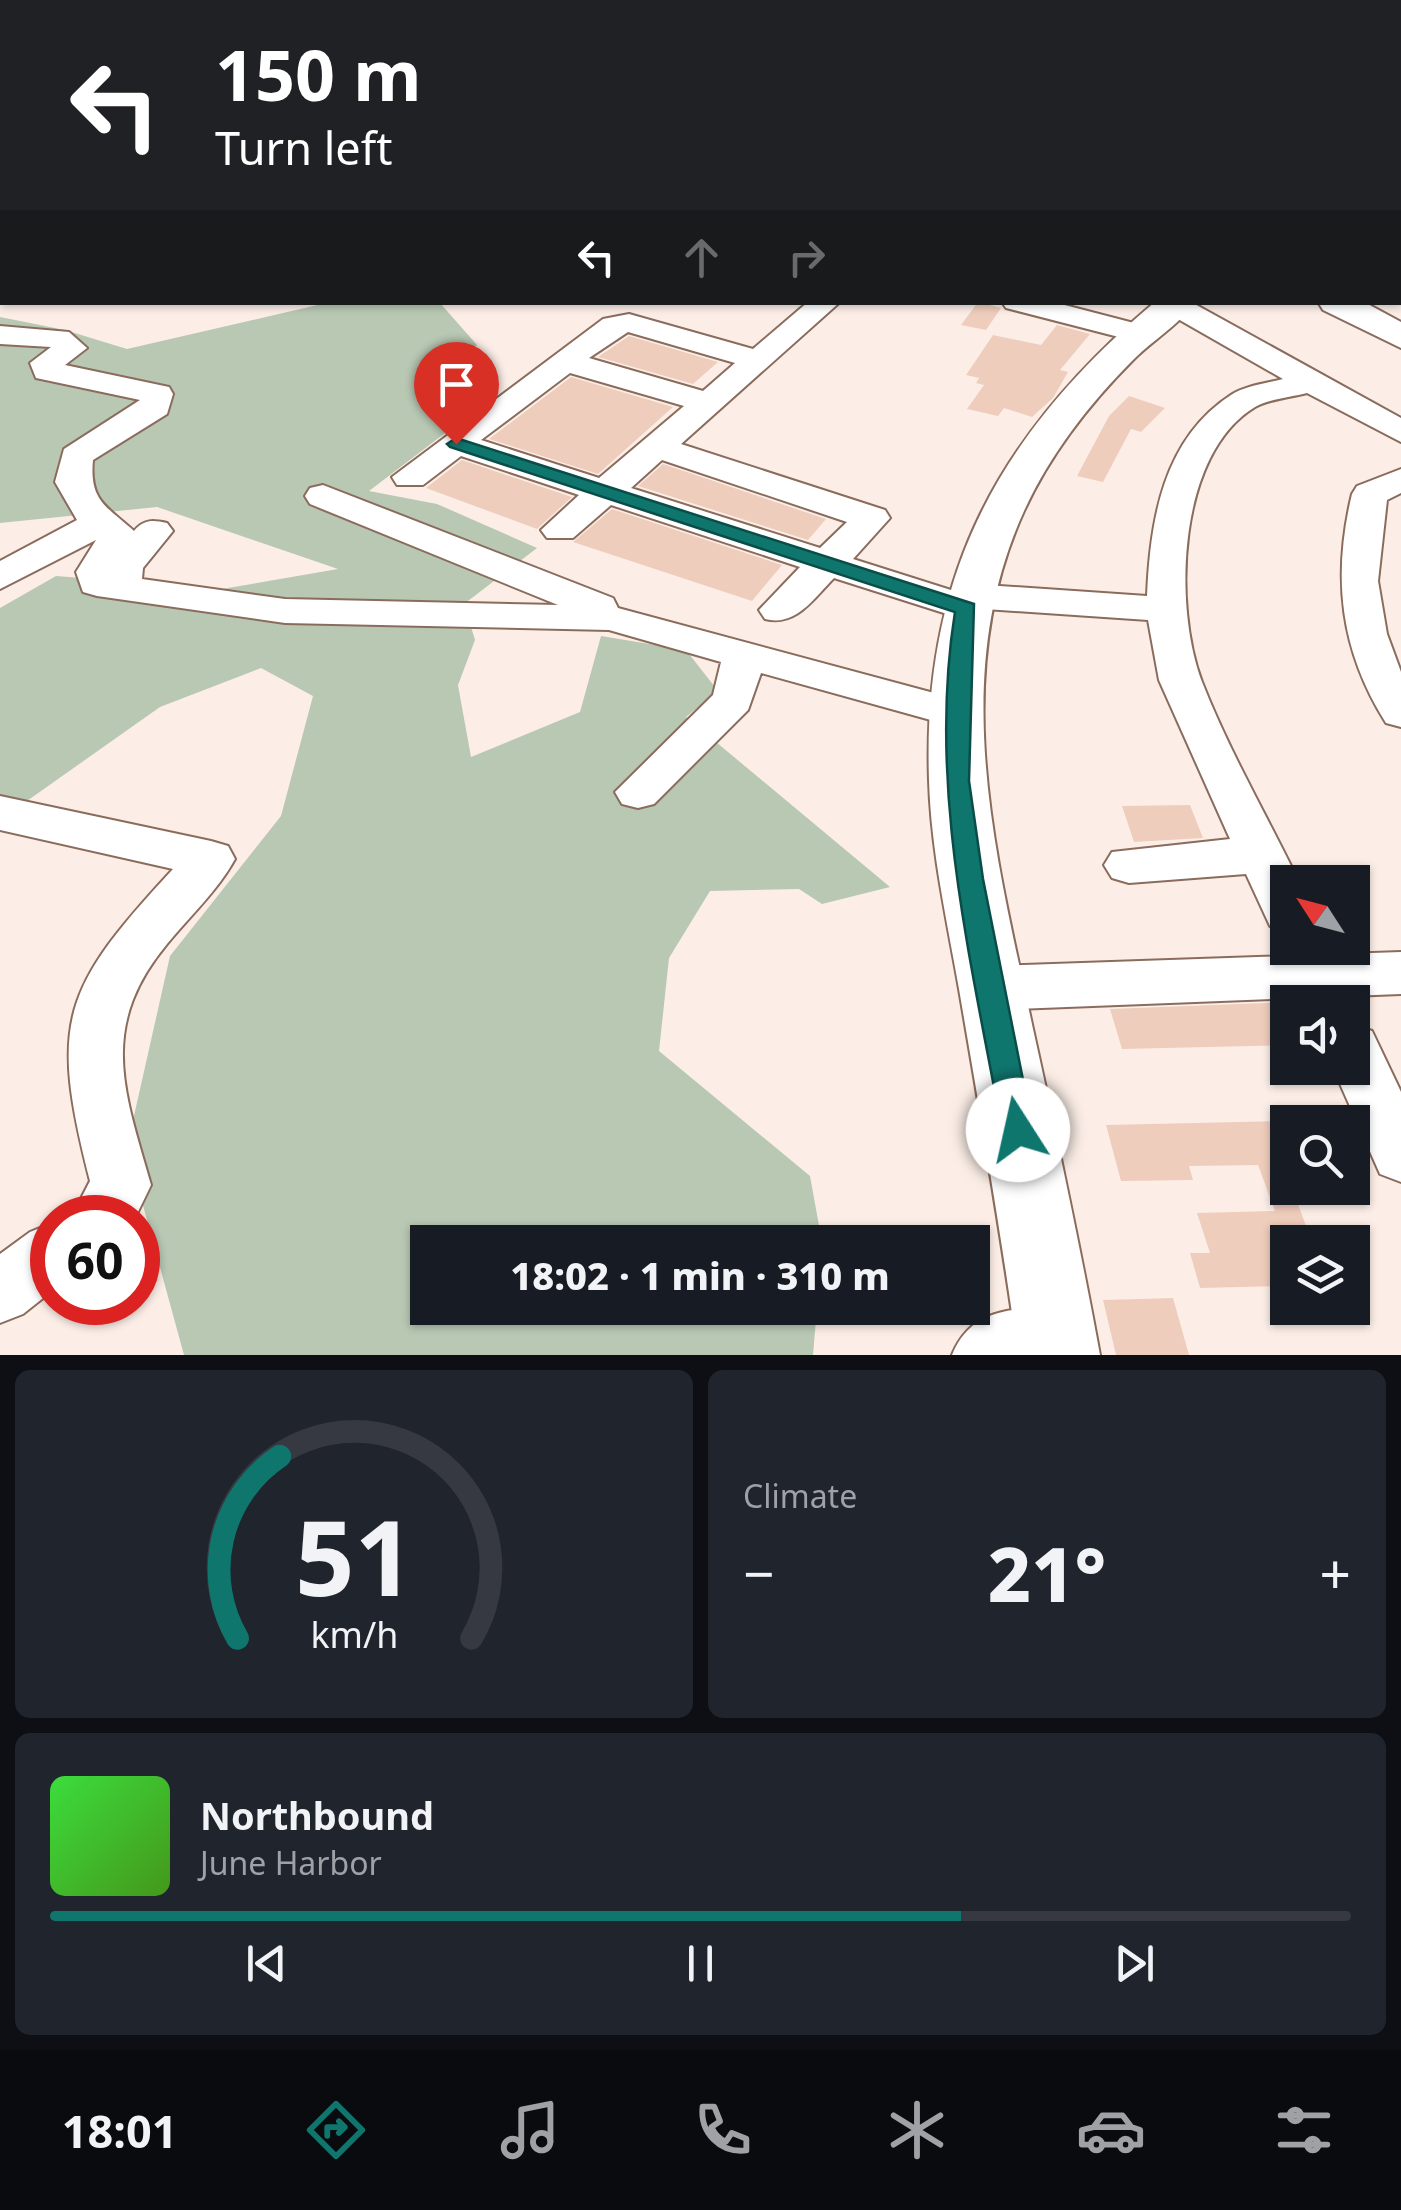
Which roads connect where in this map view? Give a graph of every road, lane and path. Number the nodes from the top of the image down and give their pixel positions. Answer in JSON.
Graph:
{"nodes":[{"id":1,"x":822,"y":305,"type":"edge"},
{"id":2,"x":1053,"y":305,"type":"edge"},
{"id":3,"x":1342,"y":305,"type":"edge"},
{"id":4,"x":1164,"y":314,"type":"edge"},
{"id":5,"x":0,"y":335,"type":"edge"},
{"id":6,"x":1401,"y":337,"type":"edge"},
{"id":7,"x":758,"y":360,"type":"junction"},
{"id":8,"x":567,"y":362,"type":"junction"},
{"id":9,"x":1313,"y":381,"type":"junction"},
{"id":10,"x":709,"y":403,"type":"junction"},
{"id":11,"x":1401,"y":432,"type":"edge"},
{"id":12,"x":456,"y":444,"type":"junction"},
{"id":13,"x":657,"y":447,"type":"junction"},
{"id":14,"x":410,"y":477,"type":"dead end"},
{"id":15,"x":1401,"y":480,"type":"edge"},
{"id":16,"x":605,"y":492,"type":"junction"},
{"id":17,"x":323,"y":496,"type":"dead end"},
{"id":18,"x":98,"y":524,"type":"junction"},
{"id":19,"x":560,"y":530,"type":"dead end"},
{"id":20,"x":154,"y":531,"type":"dead end"},
{"id":21,"x":828,"y":562,"type":"junction"},
{"id":22,"x":0,"y":577,"type":"edge"},
{"id":23,"x":122,"y":588,"type":"junction"},
{"id":24,"x":968,"y":602,"type":"junction"},
{"id":25,"x":1166,"y":609,"type":"junction"},
{"id":26,"x":778,"y":610,"type":"dead end"},
{"id":27,"x":610,"y":618,"type":"junction"},
{"id":28,"x":744,"y":653,"type":"junction"},
{"id":29,"x":1401,"y":713,"type":"edge"},
{"id":30,"x":956,"y":714,"type":"junction"},
{"id":31,"x":638,"y":792,"type":"dead end"},
{"id":32,"x":0,"y":813,"type":"edge"},
{"id":33,"x":1259,"y":855,"type":"junction"},
{"id":34,"x":1129,"y":865,"type":"dead end"},
{"id":35,"x":1270,"y":877,"type":"edge"},
{"id":36,"x":1401,"y":974,"type":"edge"},
{"id":37,"x":1319,"y":975,"type":"edge"},
{"id":38,"x":992,"y":988,"type":"junction"},
{"id":39,"x":1369,"y":1085,"type":"edge"},
{"id":40,"x":1401,"y":1155,"type":"edge"},
{"id":41,"x":116,"y":1195,"type":"edge"},
{"id":42,"x":30,"y":1270,"type":"edge"},
{"id":43,"x":0,"y":1292,"type":"edge"},
{"id":44,"x":1058,"y":1347,"type":"edge"},
{"id":45,"x":985,"y":1355,"type":"edge"}],
"edges":[{"from":1,"to":7,"type":"street"},
{"from":2,"to":4,"type":"street"},
{"from":3,"to":6,"type":"main road"},
{"from":4,"to":9,"type":"street"},
{"from":4,"to":24,"type":"main road"},
{"from":5,"to":18,"type":"street"},
{"from":7,"to":8,"type":"street"},
{"from":7,"to":10,"type":"street"},
{"from":8,"to":10,"type":"street"},
{"from":8,"to":12,"type":"street"},
{"from":9,"to":11,"type":"street"},
{"from":9,"to":25,"type":"street"},
{"from":10,"to":13,"type":"street"},
{"from":12,"to":14,"type":"street"},
{"from":12,"to":16,"type":"street"},
{"from":13,"to":16,"type":"street"},
{"from":13,"to":21,"type":"street"},
{"from":15,"to":29,"type":"street"},
{"from":16,"to":19,"type":"street"},
{"from":16,"to":21,"type":"street"},
{"from":17,"to":27,"type":"street"},
{"from":18,"to":22,"type":"street"},
{"from":18,"to":23,"type":"street"},
{"from":20,"to":23,"type":"street"},
{"from":21,"to":24,"type":"street"},
{"from":21,"to":26,"type":"street"},
{"from":23,"to":27,"type":"street"},
{"from":24,"to":25,"type":"street"},
{"from":24,"to":30,"type":"main road"},
{"from":25,"to":33,"type":"street"},
{"from":27,"to":28,"type":"street"},
{"from":28,"to":30,"type":"street"},
{"from":28,"to":31,"type":"street"},
{"from":30,"to":38,"type":"main road"},
{"from":32,"to":41,"type":"street"},
{"from":33,"to":34,"type":"street"},
{"from":33,"to":35,"type":"street"},
{"from":36,"to":37,"type":"street"},
{"from":37,"to":38,"type":"street"},
{"from":38,"to":44,"type":"main road"},
{"from":39,"to":40,"type":"street"},
{"from":42,"to":43,"type":"street"},
{"from":44,"to":45,"type":"street"}]}
